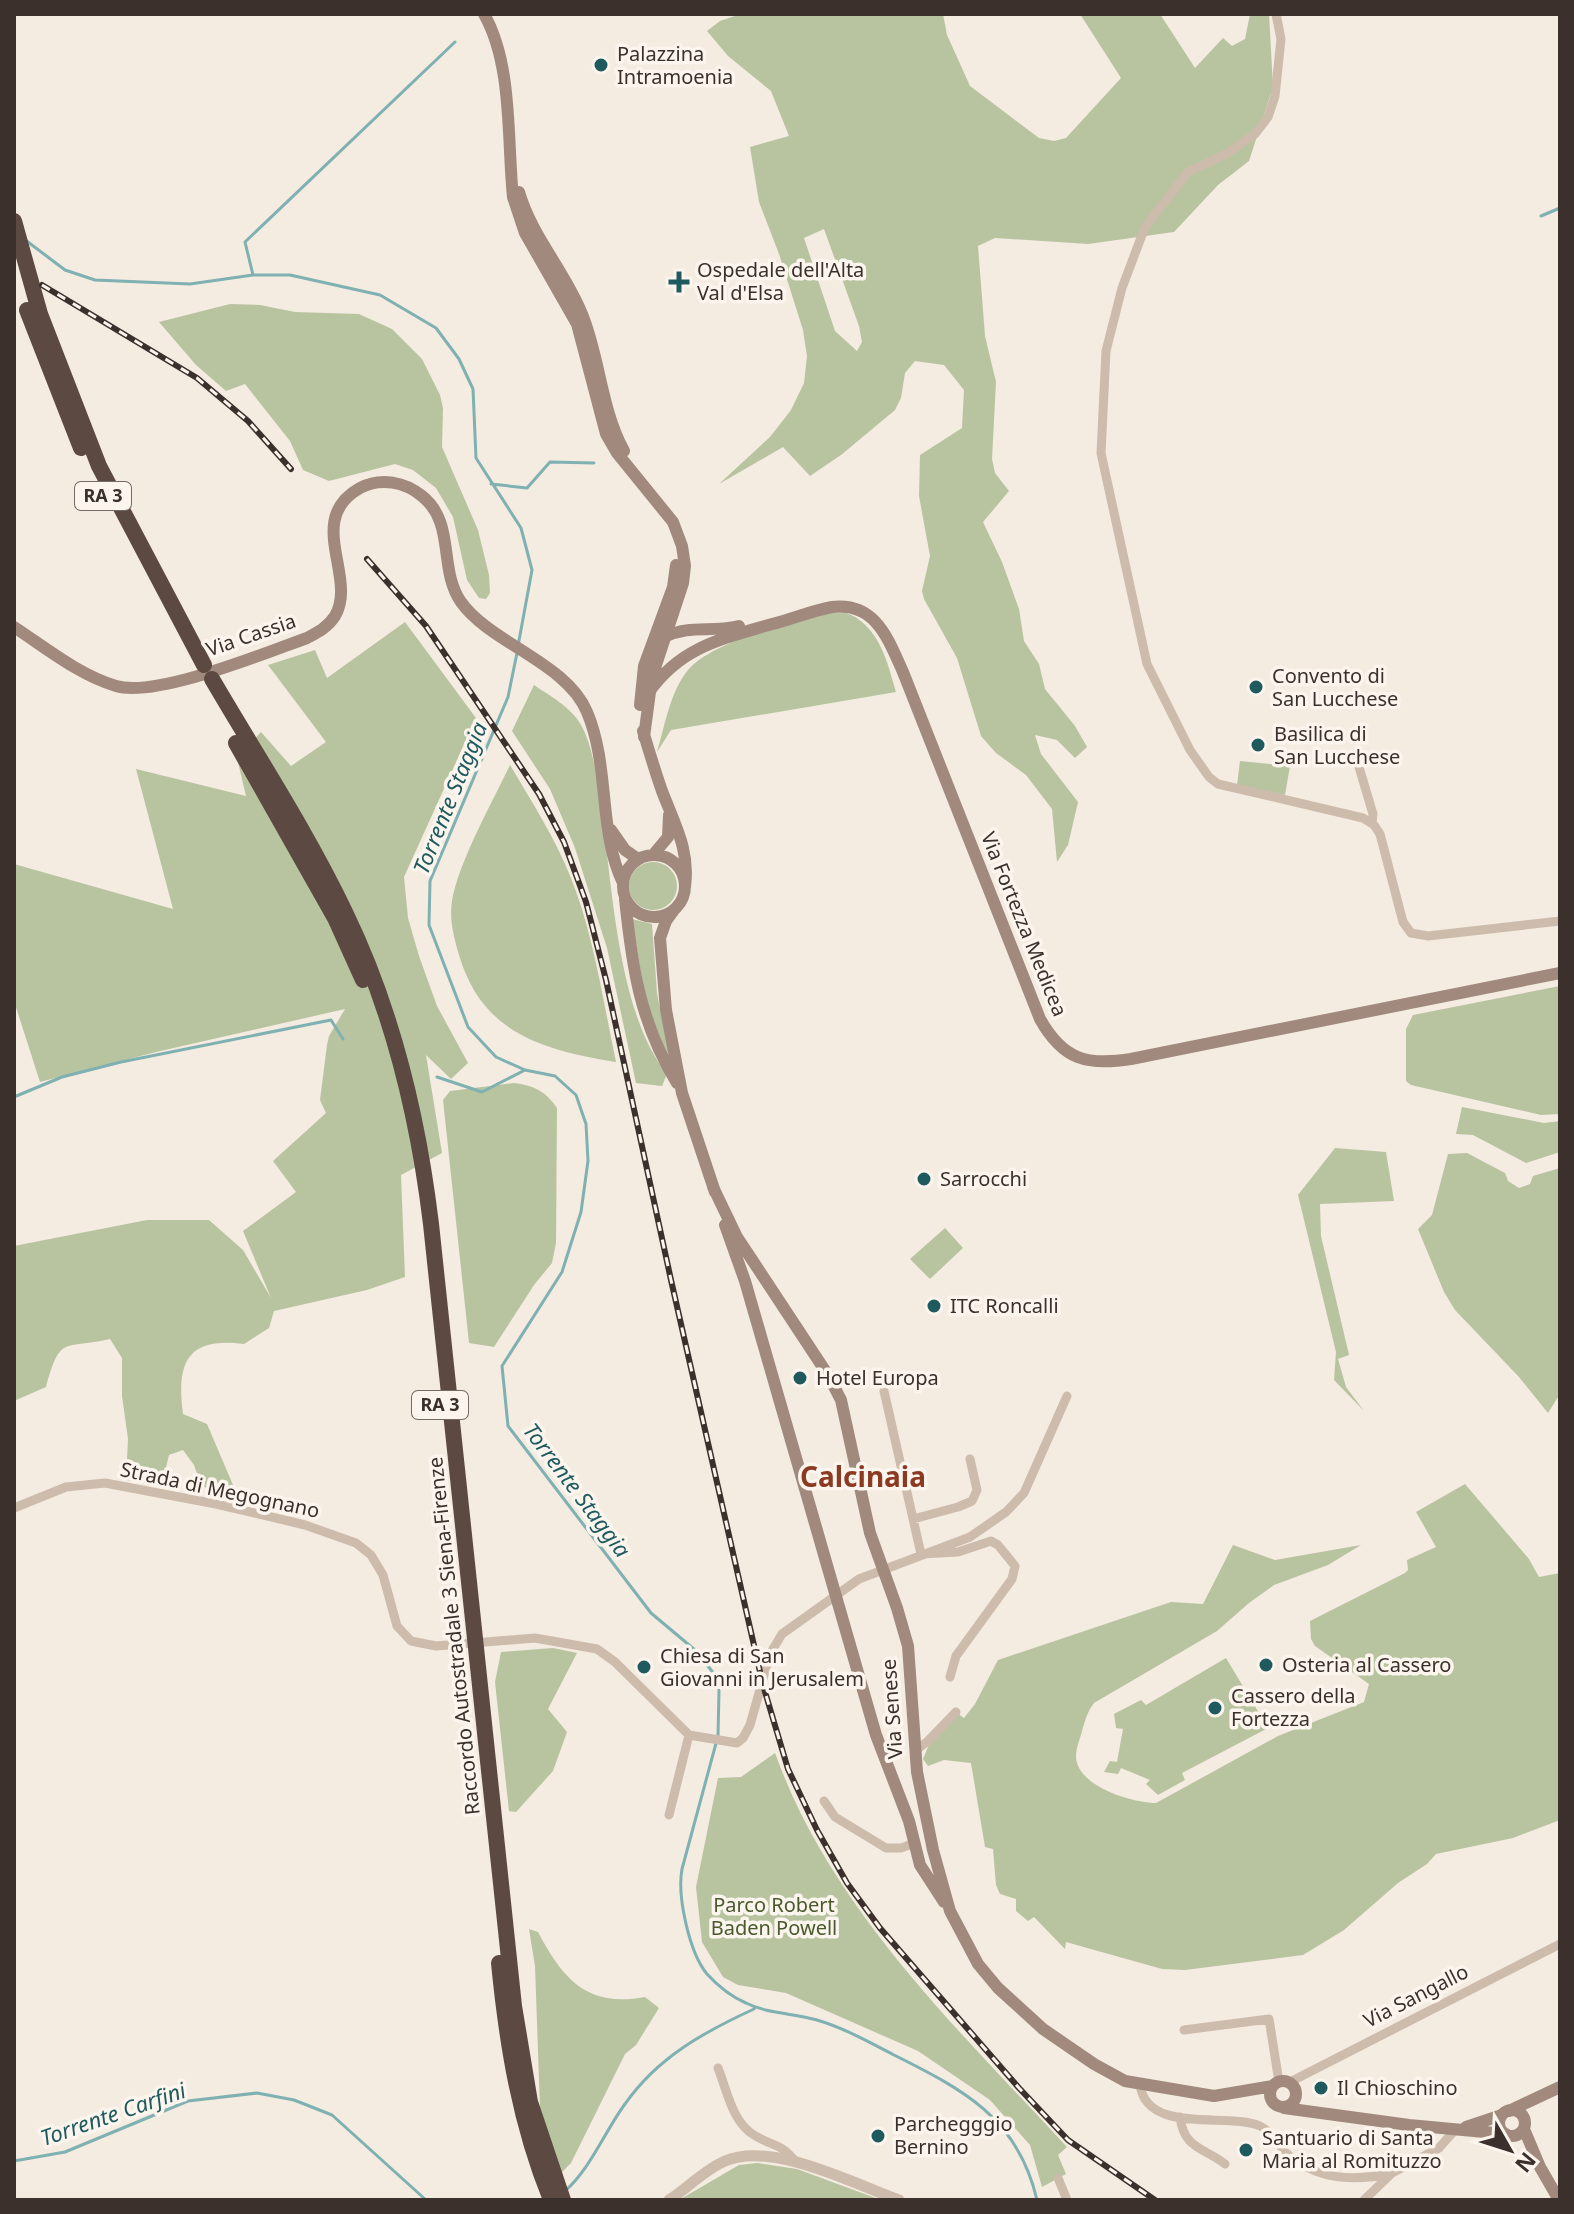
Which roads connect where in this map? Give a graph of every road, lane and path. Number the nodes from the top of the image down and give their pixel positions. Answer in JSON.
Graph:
{"nodes":[{"id":1,"x":484,"y":14,"type":"edge"},
{"id":2,"x":1276,"y":14,"type":"edge"},
{"id":3,"x":510,"y":152,"type":"junction"},
{"id":4,"x":14,"y":221,"type":"edge"},
{"id":5,"x":14,"y":262,"type":"edge"},
{"id":6,"x":35,"y":315,"type":"junction"},
{"id":7,"x":632,"y":468,"type":"junction"},
{"id":8,"x":663,"y":509,"type":"junction"},
{"id":9,"x":847,"y":606,"type":"junction"},
{"id":10,"x":676,"y":608,"type":"junction"},
{"id":11,"x":14,"y":627,"type":"edge"},
{"id":12,"x":693,"y":628,"type":"junction"},
{"id":13,"x":666,"y":636,"type":"junction"},
{"id":14,"x":642,"y":680,"type":"junction"},
{"id":15,"x":649,"y":692,"type":"junction"},
{"id":16,"x":644,"y":737,"type":"junction"},
{"id":17,"x":1356,"y":757,"type":"dead end"},
{"id":18,"x":669,"y":808,"type":"junction"},
{"id":19,"x":1372,"y":823,"type":"junction"},
{"id":20,"x":609,"y":828,"type":"junction"},
{"id":21,"x":653,"y":855,"type":"junction"},
{"id":22,"x":638,"y":859,"type":"junction"},
{"id":23,"x":623,"y":883,"type":"junction"},
{"id":24,"x":685,"y":887,"type":"junction"},
{"id":25,"x":625,"y":899,"type":"junction"},
{"id":26,"x":674,"y":910,"type":"junction"},
{"id":27,"x":1560,"y":924,"type":"edge"},
{"id":28,"x":1560,"y":973,"type":"edge"},
{"id":29,"x":682,"y":1093,"type":"junction"},
{"id":30,"x":713,"y":1187,"type":"junction"},
{"id":31,"x":740,"y":1270,"type":"junction"},
{"id":32,"x":762,"y":1275,"type":"junction"},
{"id":33,"x":884,"y":1391,"type":"dead end"},
{"id":34,"x":1067,"y":1396,"type":"dead end"},
{"id":35,"x":970,"y":1459,"type":"dead end"},
{"id":36,"x":14,"y":1508,"type":"edge"},
{"id":37,"x":913,"y":1519,"type":"junction"},
{"id":38,"x":921,"y":1554,"type":"junction"},
{"id":39,"x":882,"y":1569,"type":"junction"},
{"id":40,"x":835,"y":1596,"type":"junction"},
{"id":41,"x":950,"y":1677,"type":"dead end"},
{"id":42,"x":956,"y":1712,"type":"dead end"},
{"id":43,"x":693,"y":1736,"type":"junction"},
{"id":44,"x":915,"y":1751,"type":"junction"},
{"id":45,"x":824,"y":1801,"type":"dead end"},
{"id":46,"x":669,"y":1815,"type":"dead end"},
{"id":47,"x":915,"y":1843,"type":"junction"},
{"id":48,"x":934,"y":1854,"type":"junction"},
{"id":49,"x":918,"y":1859,"type":"junction"},
{"id":50,"x":950,"y":1911,"type":"junction"},
{"id":51,"x":1560,"y":1944,"type":"edge"},
{"id":52,"x":1184,"y":2030,"type":"dead end"},
{"id":53,"x":718,"y":2068,"type":"dead end"},
{"id":54,"x":1281,"y":2083,"type":"junction"},
{"id":55,"x":1140,"y":2085,"type":"junction"},
{"id":56,"x":1557,"y":2089,"type":"edge"},
{"id":57,"x":1234,"y":2094,"type":"junction"},
{"id":58,"x":1297,"y":2098,"type":"junction"},
{"id":59,"x":1271,"y":2099,"type":"junction"},
{"id":60,"x":1284,"y":2108,"type":"junction"},
{"id":61,"x":1506,"y":2113,"type":"junction"},
{"id":62,"x":1321,"y":2115,"type":"junction"},
{"id":63,"x":1180,"y":2117,"type":"junction"},
{"id":64,"x":1524,"y":2126,"type":"junction"},
{"id":65,"x":1455,"y":2130,"type":"junction"},
{"id":66,"x":1507,"y":2134,"type":"junction"},
{"id":67,"x":796,"y":2162,"type":"junction"},
{"id":68,"x":1225,"y":2164,"type":"dead end"},
{"id":69,"x":544,"y":2167,"type":"junction"},
{"id":70,"x":1540,"y":2167,"type":"junction"},
{"id":71,"x":1392,"y":2173,"type":"junction"},
{"id":72,"x":1058,"y":2178,"type":"dead end"},
{"id":73,"x":551,"y":2200,"type":"edge"},
{"id":74,"x":563,"y":2200,"type":"edge"},
{"id":75,"x":669,"y":2200,"type":"edge"},
{"id":76,"x":899,"y":2200,"type":"edge"},
{"id":77,"x":1067,"y":2200,"type":"edge"},
{"id":78,"x":1364,"y":2200,"type":"edge"},
{"id":79,"x":1559,"y":2200,"type":"edge"}],
"edges":[{"from":1,"to":3,"type":"main road"},
{"from":2,"to":19,"type":"street"},
{"from":3,"to":7,"type":"main road"},
{"from":3,"to":7,"type":"main road"},
{"from":4,"to":6,"type":"highway","name":"Raccordo Autostradale 3 Siena-Firenze","number":"RA 3"},
{"from":5,"to":6,"type":"highway","name":"Raccordo Autostradale 3 Siena-Firenze","number":"RA 3"},
{"from":6,"to":69,"type":"highway","name":"Raccordo Autostradale 3 Siena-Firenze","number":"RA 3"},
{"from":7,"to":8,"type":"main road"},
{"from":8,"to":10,"type":"main road"},
{"from":8,"to":14,"type":"main road"},
{"from":9,"to":12,"type":"main road"},
{"from":9,"to":15,"type":"main road"},
{"from":9,"to":28,"type":"main road","name":"Via Fortezza Medicea"},
{"from":10,"to":12,"type":"main road"},
{"from":10,"to":13,"type":"main road"},
{"from":11,"to":20,"type":"main road","name":"Via Cassia"},
{"from":12,"to":13,"type":"main road"},
{"from":13,"to":14,"type":"main road"},
{"from":13,"to":15,"type":"main road"},
{"from":14,"to":16,"type":"main road"},
{"from":15,"to":16,"type":"main road"},
{"from":16,"to":18,"type":"main road"},
{"from":17,"to":19,"type":"street"},
{"from":18,"to":21,"type":"main road"},
{"from":18,"to":24,"type":"main road"},
{"from":19,"to":27,"type":"street"},
{"from":20,"to":22,"type":"main road"},
{"from":20,"to":23,"type":"main road","name":"Via Cassia"},
{"from":21,"to":22,"type":"main road"},
{"from":21,"to":24,"type":"main road"},
{"from":22,"to":23,"type":"main road"},
{"from":23,"to":25,"type":"main road","name":"Via Cassia"},
{"from":24,"to":26,"type":"main road","name":"Via Cassia"},
{"from":25,"to":26,"type":"main road"},
{"from":25,"to":29,"type":"main road","name":"Via Cassia"},
{"from":26,"to":29,"type":"main road","name":"Via Cassia"},
{"from":29,"to":30,"type":"main road","name":"Via Cassia"},
{"from":30,"to":31,"type":"main road"},
{"from":30,"to":32,"type":"main road","name":"Via Senese"},
{"from":31,"to":32,"type":"main road"},
{"from":31,"to":40,"type":"main road"},
{"from":32,"to":39,"type":"main road","name":"Via Senese"},
{"from":33,"to":37,"type":"street"},
{"from":34,"to":38,"type":"street"},
{"from":35,"to":37,"type":"street"},
{"from":36,"to":43,"type":"street","name":"Strada di Megognano"},
{"from":37,"to":38,"type":"street"},
{"from":38,"to":39,"type":"street"},
{"from":38,"to":41,"type":"street"},
{"from":39,"to":40,"type":"street"},
{"from":39,"to":44,"type":"main road","name":"Via Senese"},
{"from":40,"to":43,"type":"street"},
{"from":40,"to":47,"type":"main road"},
{"from":42,"to":44,"type":"street"},
{"from":43,"to":46,"type":"street"},
{"from":44,"to":48,"type":"main road","name":"Via Senese"},
{"from":45,"to":47,"type":"street"},
{"from":47,"to":49,"type":"main road"},
{"from":48,"to":49,"type":"main road"},
{"from":48,"to":50,"type":"main road","name":"Via Senese"},
{"from":49,"to":50,"type":"main road"},
{"from":50,"to":55,"type":"main road","name":"Via Senese"},
{"from":51,"to":54,"type":"street","name":"Via Sangallo"},
{"from":52,"to":54,"type":"street"},
{"from":53,"to":67,"type":"street"},
{"from":54,"to":57,"type":"main road","name":"Via Senese"},
{"from":54,"to":58,"type":"main road"},
{"from":54,"to":59,"type":"main road"},
{"from":55,"to":57,"type":"main road","name":"Via Senese"},
{"from":55,"to":63,"type":"street"},
{"from":56,"to":61,"type":"main road","name":"Via Senese"},
{"from":56,"to":64,"type":"main road","name":"Via Senese"},
{"from":57,"to":59,"type":"main road","name":"Via Senese"},
{"from":58,"to":60,"type":"main road"},
{"from":58,"to":62,"type":"main road","name":"Via Senese"},
{"from":59,"to":60,"type":"main road","name":"Via Senese"},
{"from":60,"to":62,"type":"main road","name":"Via Senese"},
{"from":61,"to":64,"type":"main road"},
{"from":61,"to":65,"type":"main road","name":"Via Senese"},
{"from":61,"to":66,"type":"main road"},
{"from":62,"to":65,"type":"main road","name":"Via Senese"},
{"from":63,"to":68,"type":"street"},
{"from":63,"to":71,"type":"street"},
{"from":64,"to":66,"type":"main road"},
{"from":64,"to":70,"type":"main road"},
{"from":65,"to":66,"type":"main road","name":"Via Senese"},
{"from":65,"to":71,"type":"street"},
{"from":66,"to":70,"type":"main road"},
{"from":67,"to":75,"type":"street"},
{"from":67,"to":76,"type":"street"},
{"from":69,"to":73,"type":"highway","name":"Raccordo Autostradale 3 Siena-Firenze","number":"RA 3"},
{"from":69,"to":74,"type":"highway","name":"Raccordo Autostradale 3 Siena-Firenze","number":"RA 3"},
{"from":70,"to":79,"type":"main road"},
{"from":71,"to":78,"type":"street"},
{"from":72,"to":77,"type":"street"}]}
